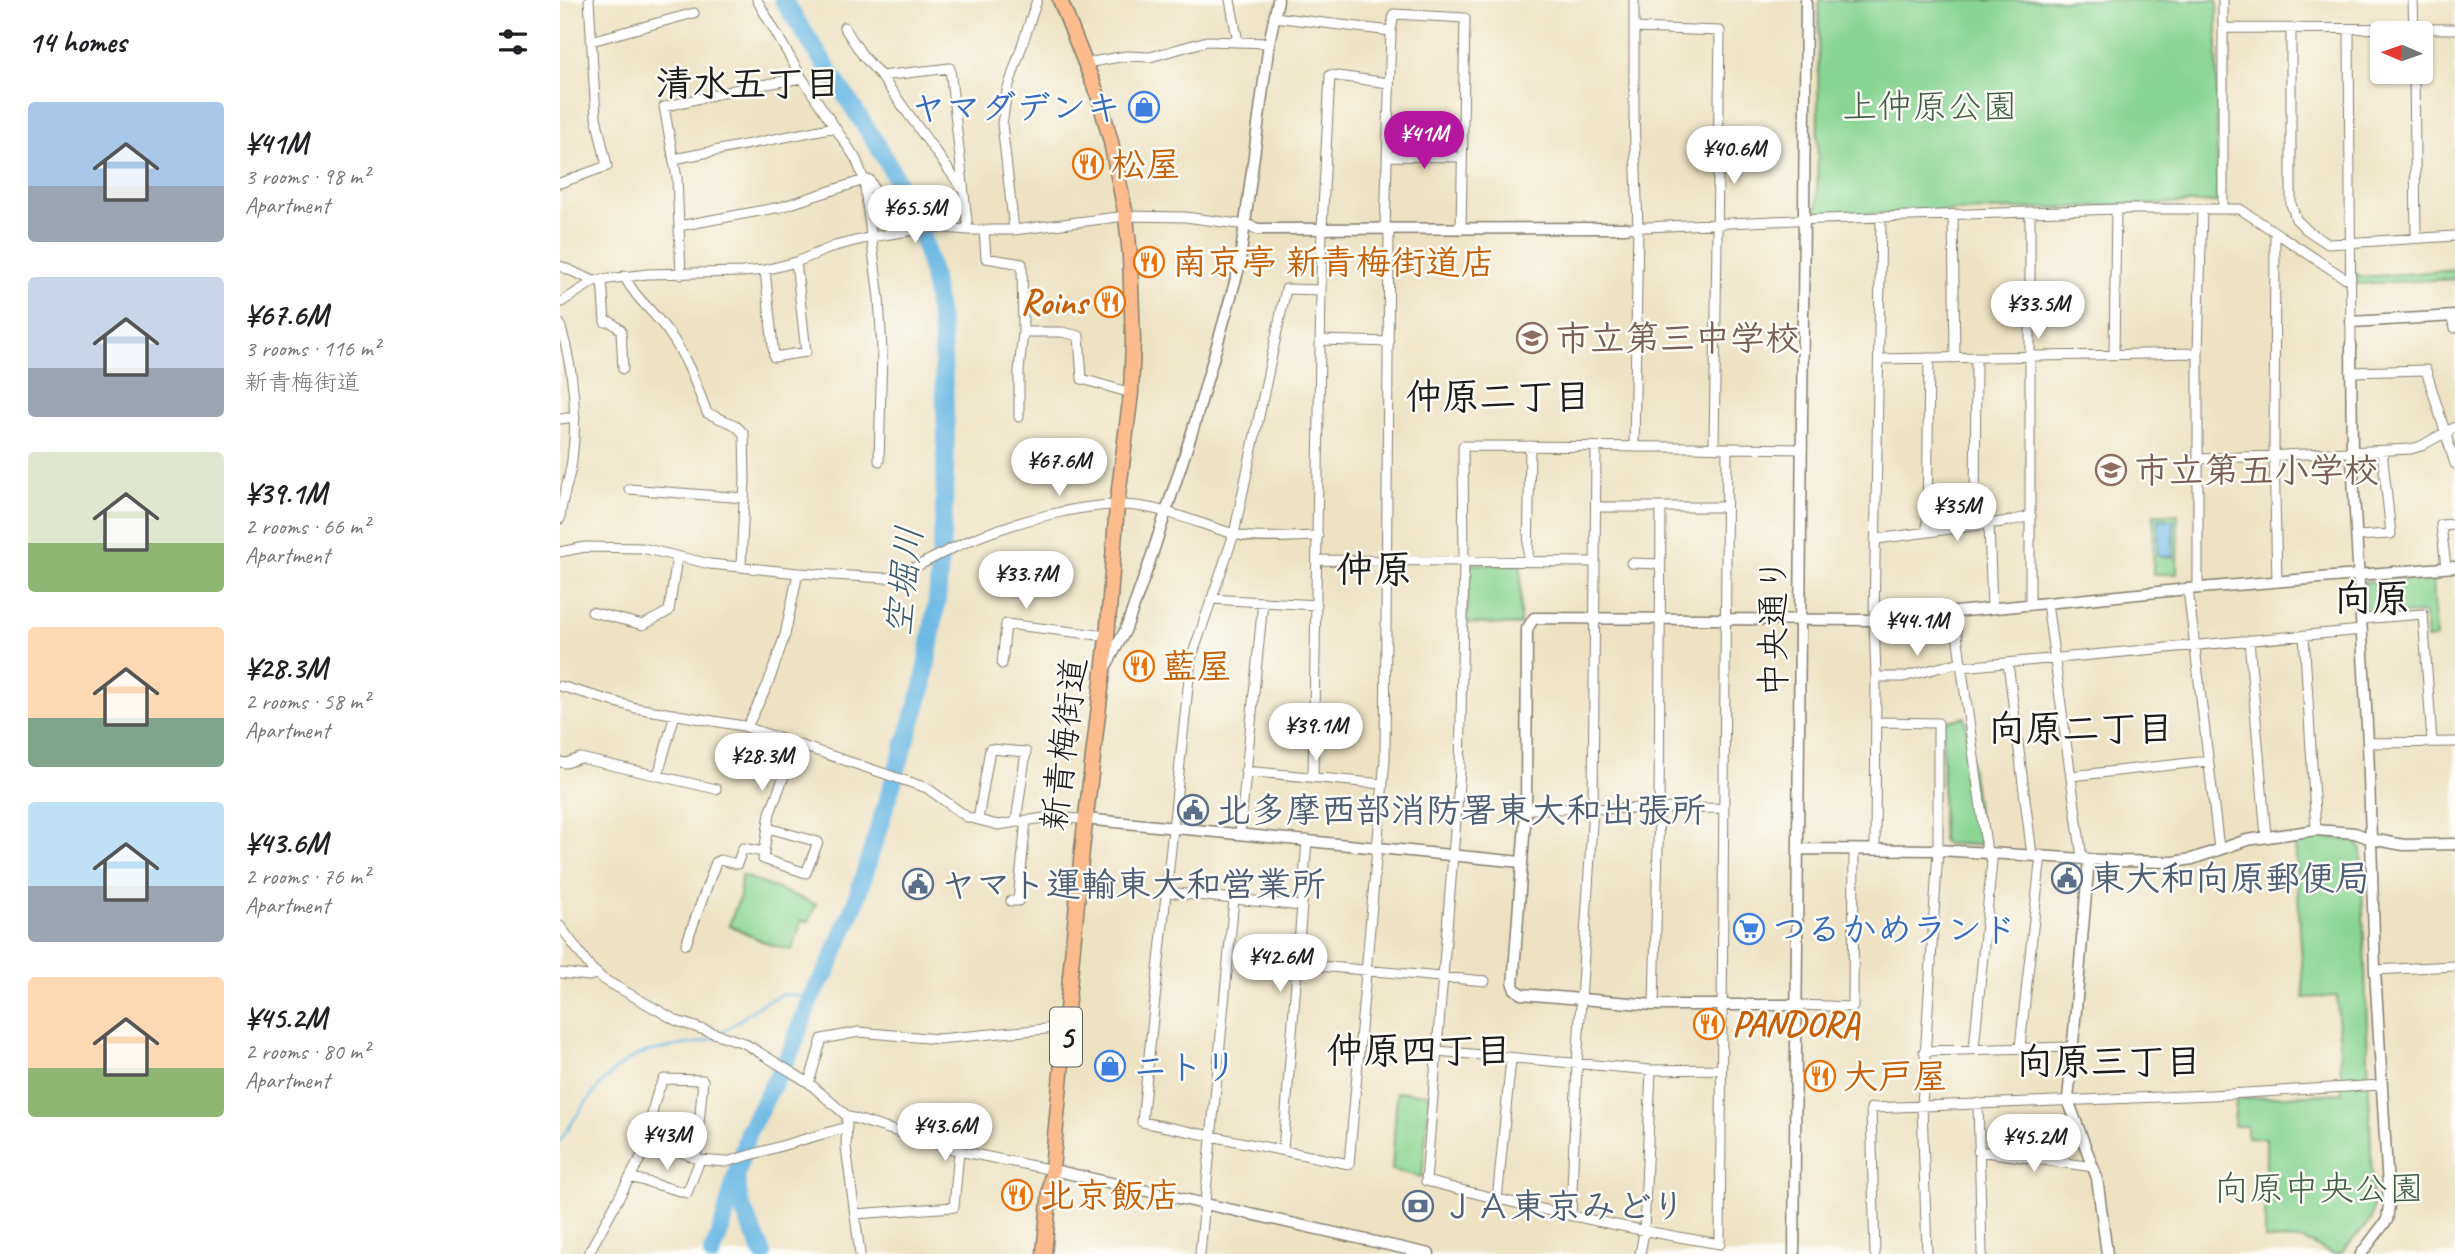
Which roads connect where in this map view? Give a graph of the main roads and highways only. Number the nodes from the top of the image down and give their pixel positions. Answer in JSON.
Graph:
{"nodes":[{"id":1,"x":1060,"y":0,"type":"edge"},
{"id":2,"x":1044,"y":1254,"type":"edge"}],
"edges":[{"from":1,"to":2,"type":"main road","name":"新青梅街道","number":"5"}]}
